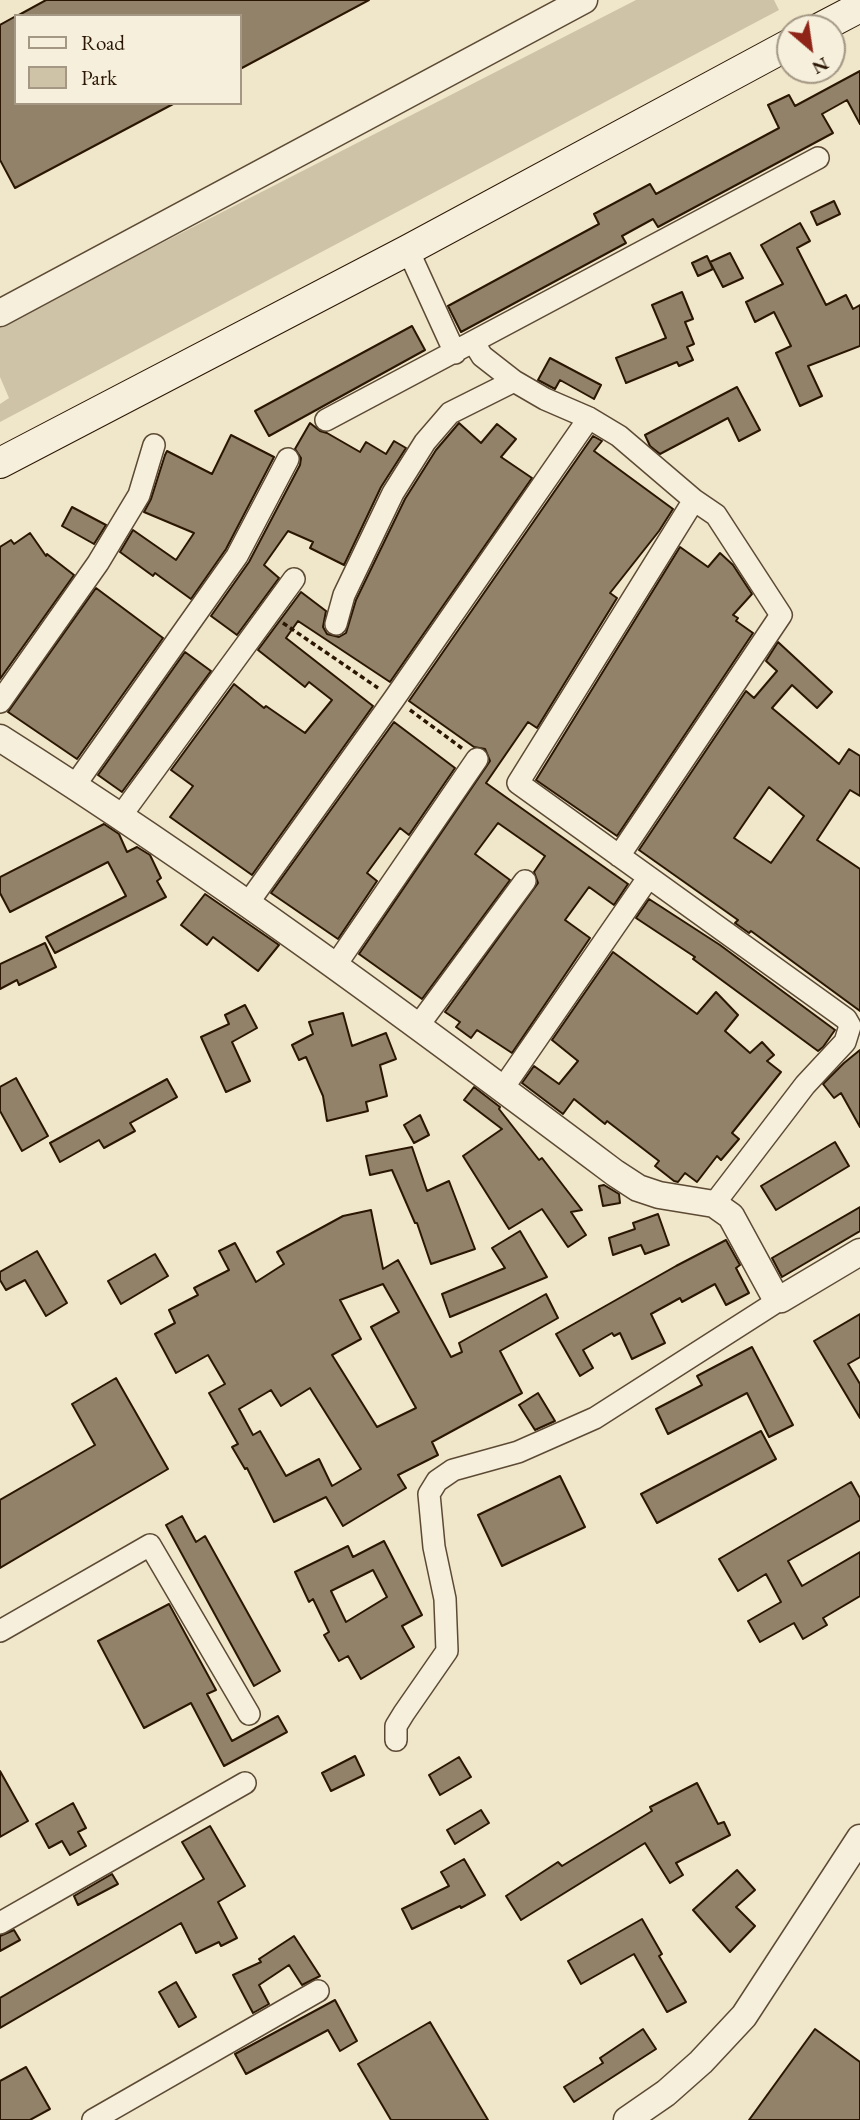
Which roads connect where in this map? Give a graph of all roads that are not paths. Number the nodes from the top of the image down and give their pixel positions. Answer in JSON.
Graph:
{"nodes":[{"id":1,"x":584,"y":0,"type":"edge"},
{"id":2,"x":776,"y":52,"type":"edge"},
{"id":3,"x":818,"y":158,"type":"dead end"},
{"id":4,"x":408,"y":250,"type":"junction"},
{"id":5,"x":0,"y":313,"type":"edge"},
{"id":6,"x":465,"y":348,"type":"junction"},
{"id":7,"x":513,"y":381,"type":"junction"},
{"id":8,"x":589,"y":418,"type":"junction"},
{"id":9,"x":326,"y":420,"type":"dead end"},
{"id":10,"x":154,"y":445,"type":"dead end"},
{"id":11,"x":288,"y":459,"type":"dead end"},
{"id":12,"x":0,"y":463,"type":"edge"},
{"id":13,"x":694,"y":500,"type":"junction"},
{"id":14,"x":294,"y":579,"type":"dead end"},
{"id":15,"x":336,"y":624,"type":"dead end"},
{"id":16,"x":0,"y":702,"type":"edge"},
{"id":17,"x":0,"y":738,"type":"edge"},
{"id":18,"x":477,"y":759,"type":"road end"},
{"id":19,"x":75,"y":785,"type":"junction"},
{"id":20,"x":120,"y":817,"type":"junction"},
{"id":21,"x":619,"y":856,"type":"junction"},
{"id":22,"x":648,"y":878,"type":"junction"},
{"id":23,"x":525,"y":881,"type":"dead end"},
{"id":24,"x":248,"y":903,"type":"junction"},
{"id":25,"x":335,"y":966,"type":"junction"},
{"id":26,"x":418,"y":1026,"type":"junction"},
{"id":27,"x":503,"y":1088,"type":"junction"},
{"id":28,"x":714,"y":1204,"type":"junction"},
{"id":29,"x":860,"y":1252,"type":"edge"},
{"id":30,"x":781,"y":1298,"type":"junction"},
{"id":31,"x":0,"y":1632,"type":"edge"},
{"id":32,"x":249,"y":1714,"type":"dead end"},
{"id":33,"x":396,"y":1740,"type":"dead end"},
{"id":34,"x":245,"y":1783,"type":"dead end"},
{"id":35,"x":860,"y":1838,"type":"edge"},
{"id":36,"x":0,"y":1923,"type":"edge"},
{"id":37,"x":318,"y":1991,"type":"dead end"},
{"id":38,"x":93,"y":2120,"type":"edge"},
{"id":39,"x":627,"y":2120,"type":"edge"}],
"edges":[{"from":1,"to":5,"type":"street"},
{"from":2,"to":4,"type":"main road"},
{"from":3,"to":6,"type":"street"},
{"from":4,"to":6,"type":"street"},
{"from":4,"to":12,"type":"main road"},
{"from":6,"to":7,"type":"street"},
{"from":6,"to":9,"type":"street"},
{"from":7,"to":8,"type":"street"},
{"from":7,"to":15,"type":"street"},
{"from":8,"to":13,"type":"street"},
{"from":8,"to":24,"type":"street"},
{"from":10,"to":16,"type":"street"},
{"from":11,"to":19,"type":"street"},
{"from":13,"to":21,"type":"street"},
{"from":13,"to":21,"type":"street"},
{"from":14,"to":20,"type":"street"},
{"from":17,"to":19,"type":"street"},
{"from":18,"to":25,"type":"street"},
{"from":19,"to":20,"type":"street"},
{"from":20,"to":24,"type":"street"},
{"from":21,"to":22,"type":"street"},
{"from":22,"to":27,"type":"street"},
{"from":22,"to":28,"type":"street"},
{"from":23,"to":26,"type":"street"},
{"from":24,"to":25,"type":"street"},
{"from":25,"to":26,"type":"street"},
{"from":26,"to":27,"type":"street"},
{"from":27,"to":28,"type":"street"},
{"from":28,"to":30,"type":"street"},
{"from":29,"to":30,"type":"street"},
{"from":30,"to":33,"type":"street"},
{"from":31,"to":32,"type":"street"},
{"from":34,"to":36,"type":"street"},
{"from":35,"to":39,"type":"street"},
{"from":37,"to":38,"type":"street"}]}
